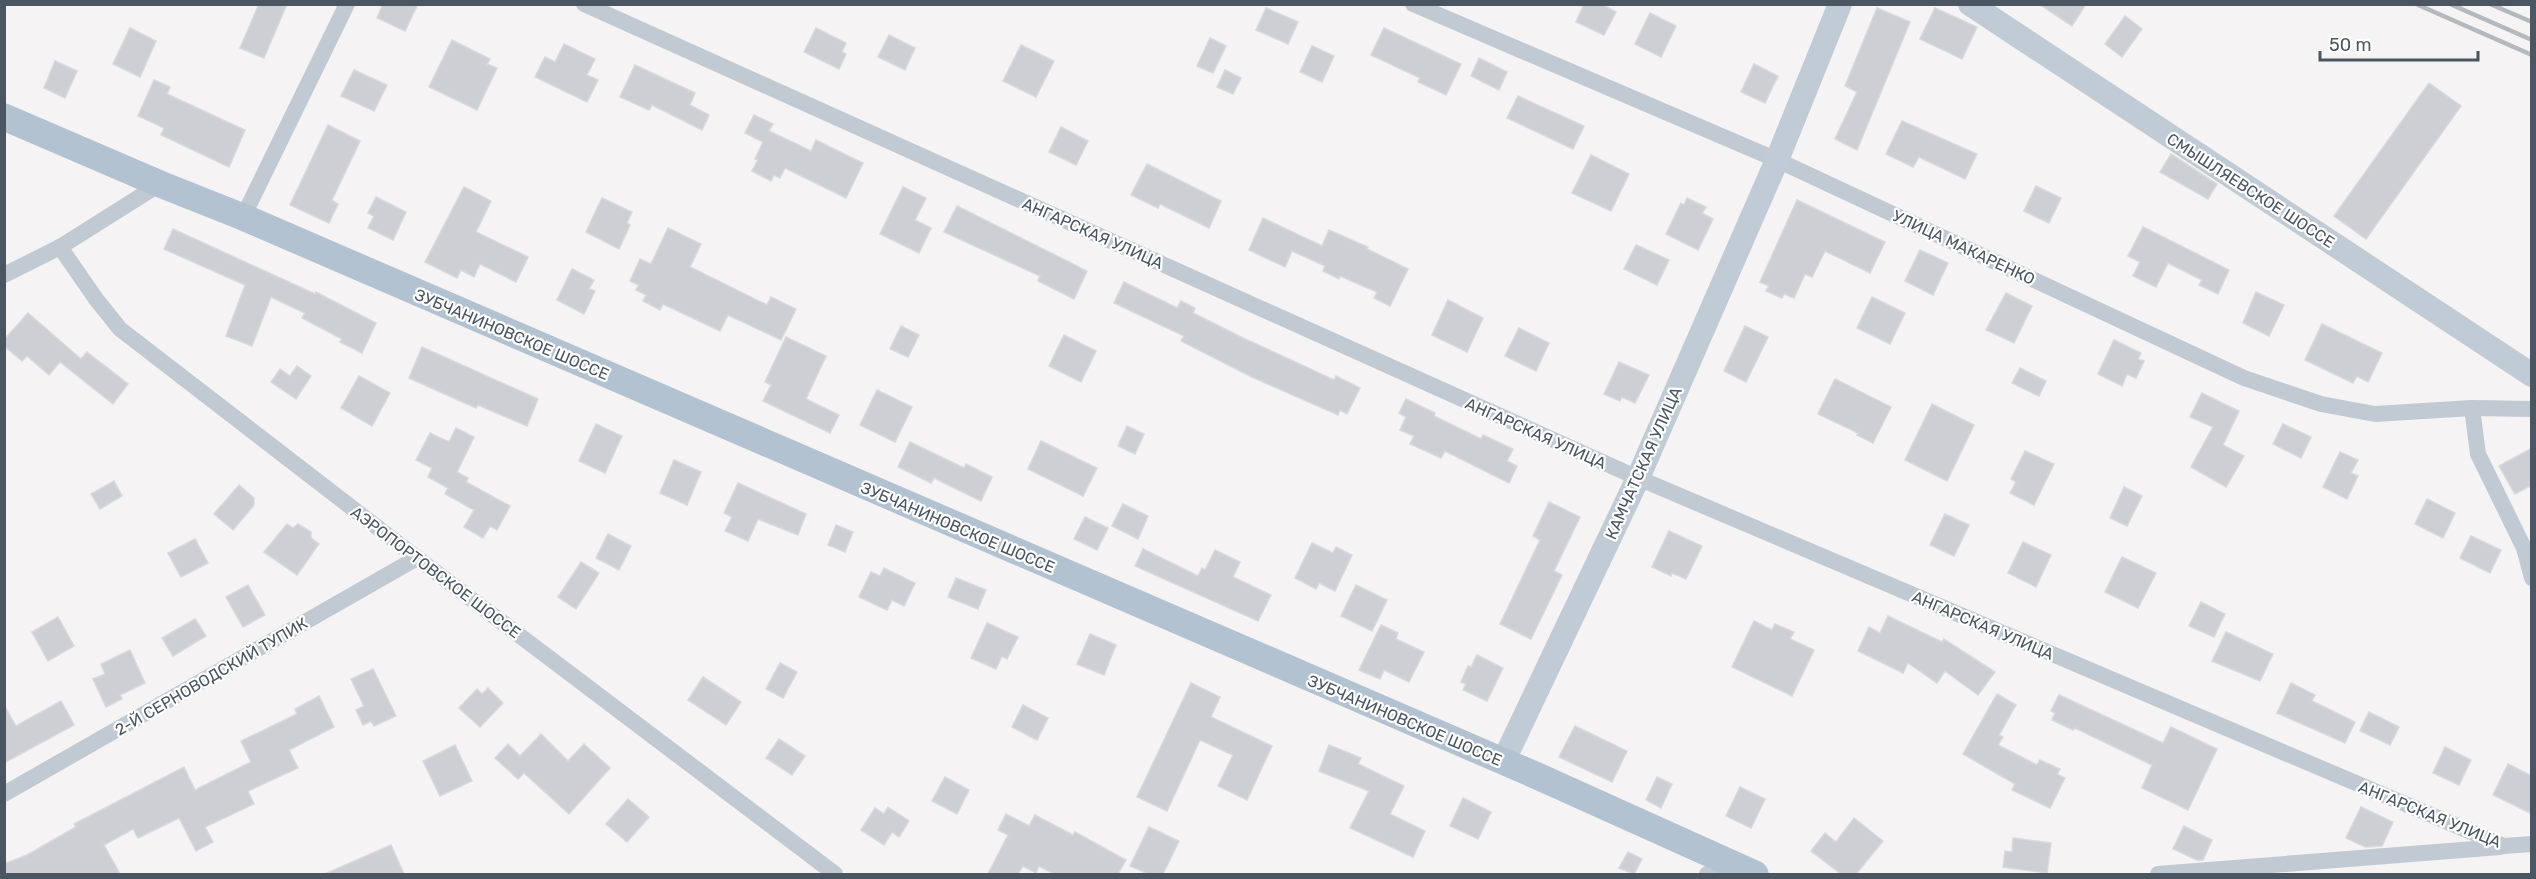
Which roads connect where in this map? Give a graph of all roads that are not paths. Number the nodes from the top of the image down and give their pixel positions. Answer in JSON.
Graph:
{"nodes":[{"id":1,"x":347,"y":4,"type":"edge"},
{"id":2,"x":584,"y":4,"type":"edge"},
{"id":3,"x":1413,"y":4,"type":"edge"},
{"id":4,"x":1840,"y":4,"type":"edge"},
{"id":5,"x":1970,"y":4,"type":"edge"},
{"id":6,"x":4,"y":117,"type":"edge"},
{"id":7,"x":1777,"y":160,"type":"junction"},
{"id":8,"x":160,"y":184,"type":"junction"},
{"id":9,"x":243,"y":217,"type":"junction"},
{"id":10,"x":60,"y":247,"type":"junction"},
{"id":11,"x":4,"y":275,"type":"edge"},
{"id":12,"x":2532,"y":375,"type":"edge"},
{"id":13,"x":2472,"y":408,"type":"junction"},
{"id":14,"x":2532,"y":409,"type":"edge"},
{"id":15,"x":1638,"y":478,"type":"junction"},
{"id":16,"x":417,"y":558,"type":"junction"},
{"id":17,"x":2532,"y":578,"type":"edge"},
{"id":18,"x":1503,"y":762,"type":"junction"},
{"id":19,"x":4,"y":794,"type":"edge"},
{"id":20,"x":2532,"y":844,"type":"edge"},
{"id":21,"x":2504,"y":846,"type":"junction"},
{"id":22,"x":1717,"y":869,"type":"edge"},
{"id":23,"x":835,"y":874,"type":"edge"},
{"id":24,"x":1755,"y":874,"type":"edge"},
{"id":25,"x":2158,"y":874,"type":"edge"}],
"edges":[{"from":1,"to":9,"type":"street"},
{"from":2,"to":15,"type":"street","name":"АНГАРСКАЯ УЛИЦА"},
{"from":3,"to":7,"type":"street","name":"УЛИЦА МАКАРЕНКО"},
{"from":4,"to":7,"type":"street"},
{"from":5,"to":12,"type":"street","name":"СМЫШЛЯЕВСКОЕ ШОССЕ"},
{"from":6,"to":8,"type":"main road"},
{"from":7,"to":13,"type":"street","name":"УЛИЦА МАКАРЕНКО"},
{"from":7,"to":15,"type":"street","name":"КАМЧАТСКАЯ УЛИЦА"},
{"from":8,"to":9,"type":"main road","name":"ЗУБЧАНИНОВСКОЕ ШОССЕ"},
{"from":8,"to":10,"type":"street"},
{"from":9,"to":18,"type":"main road","name":"ЗУБЧАНИНОВСКОЕ ШОССЕ"},
{"from":10,"to":11,"type":"street"},
{"from":10,"to":16,"type":"street","name":"АЭРОПОРТОВСКОЕ ШОССЕ"},
{"from":13,"to":14,"type":"street","name":"УЛИЦА МАКАРЕНКО"},
{"from":13,"to":17,"type":"street"},
{"from":15,"to":18,"type":"street","name":"КАМЧАТСКАЯ УЛИЦА"},
{"from":15,"to":21,"type":"street","name":"АНГАРСКАЯ УЛИЦА"},
{"from":16,"to":19,"type":"street","name":"2-Й СЕРНОВОДСКИЙ ТУПИК"},
{"from":16,"to":23,"type":"street","name":"АЭРОПОРТОВСКОЕ ШОССЕ"},
{"from":18,"to":22,"type":"main road","name":"ЗУБЧАНИНОВСКОЕ ШОССЕ"},
{"from":20,"to":21,"type":"street","name":"АНГАРСКАЯ УЛИЦА"},
{"from":21,"to":25,"type":"street"},
{"from":22,"to":24,"type":"main road","name":"ЗУБЧАНИНОВСКОЕ ШОССЕ"}]}
